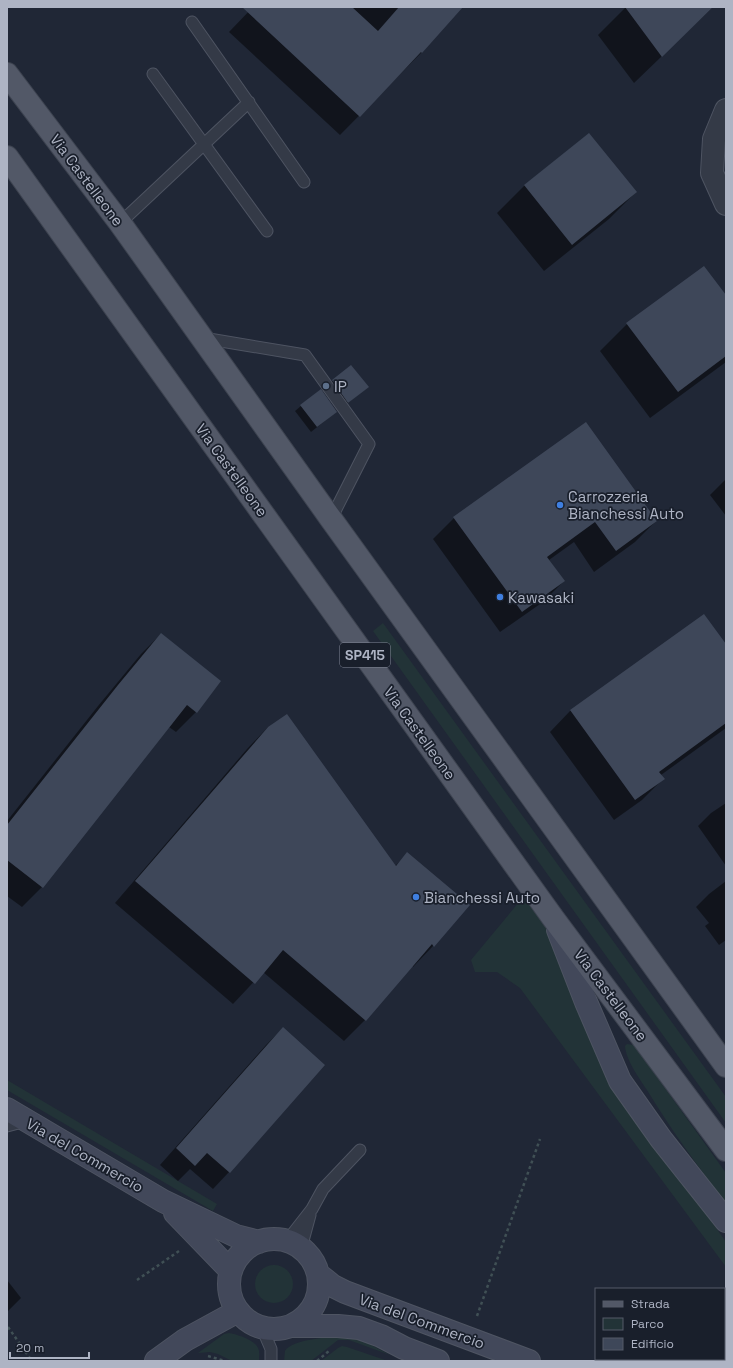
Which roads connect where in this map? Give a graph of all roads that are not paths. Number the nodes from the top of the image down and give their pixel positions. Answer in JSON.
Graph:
{"nodes":[{"id":1,"x":192,"y":22,"type":"dead end"},
{"id":2,"x":7,"y":74,"type":"edge"},
{"id":3,"x":153,"y":74,"type":"dead end"},
{"id":4,"x":249,"y":102,"type":"junction"},
{"id":5,"x":726,"y":110,"type":"edge"},
{"id":6,"x":203,"y":144,"type":"junction"},
{"id":7,"x":7,"y":157,"type":"edge"},
{"id":8,"x":304,"y":182,"type":"dead end"},
{"id":9,"x":726,"y":204,"type":"edge"},
{"id":10,"x":120,"y":223,"type":"junction"},
{"id":11,"x":267,"y":231,"type":"dead end"},
{"id":12,"x":202,"y":338,"type":"junction"},
{"id":13,"x":331,"y":519,"type":"junction"},
{"id":14,"x":553,"y":918,"type":"junction"},
{"id":15,"x":726,"y":1066,"type":"edge"},
{"id":16,"x":7,"y":1109,"type":"edge"},
{"id":17,"x":17,"y":1123,"type":"edge"},
{"id":18,"x":360,"y":1150,"type":"dead end"},
{"id":19,"x":726,"y":1150,"type":"edge"},
{"id":20,"x":163,"y":1201,"type":"junction"},
{"id":21,"x":312,"y":1209,"type":"junction"},
{"id":22,"x":726,"y":1221,"type":"edge"},
{"id":23,"x":259,"y":1242,"type":"junction"},
{"id":24,"x":294,"y":1245,"type":"junction"},
{"id":25,"x":231,"y":1271,"type":"junction"},
{"id":26,"x":318,"y":1274,"type":"junction"},
{"id":27,"x":234,"y":1305,"type":"junction"},
{"id":28,"x":292,"y":1326,"type":"junction"},
{"id":29,"x":262,"y":1328,"type":"junction"},
{"id":30,"x":156,"y":1361,"type":"edge"},
{"id":31,"x":271,"y":1361,"type":"edge"},
{"id":32,"x":438,"y":1361,"type":"edge"},
{"id":33,"x":529,"y":1361,"type":"edge"}],
"edges":[{"from":1,"to":4,"type":"lane"},
{"from":2,"to":10,"type":"main road","name":"Via Castelleone"},
{"from":3,"to":6,"type":"lane"},
{"from":4,"to":6,"type":"lane"},
{"from":4,"to":8,"type":"lane"},
{"from":5,"to":9,"type":"street"},
{"from":6,"to":10,"type":"lane"},
{"from":6,"to":11,"type":"lane"},
{"from":7,"to":14,"type":"main road","name":"Via Castelleone","number":"SP415"},
{"from":10,"to":12,"type":"main road","name":"Via Castelleone"},
{"from":12,"to":13,"type":"main road","name":"Via Castelleone"},
{"from":12,"to":13,"type":"lane"},
{"from":13,"to":15,"type":"main road","name":"Via Castelleone"},
{"from":14,"to":19,"type":"main road","name":"Via Castelleone","number":"SP415"},
{"from":14,"to":22,"type":"street"},
{"from":16,"to":17,"type":"street","name":"Via del Commercio"},
{"from":17,"to":20,"type":"street","name":"Via del Commercio"},
{"from":18,"to":21,"type":"lane"},
{"from":20,"to":23,"type":"street","name":"Via del Commercio"},
{"from":20,"to":25,"type":"street","name":"Via del Commercio"},
{"from":21,"to":24,"type":"lane"},
{"from":21,"to":24,"type":"lane"},
{"from":23,"to":24,"type":"street"},
{"from":23,"to":25,"type":"street"},
{"from":24,"to":26,"type":"street"},
{"from":25,"to":27,"type":"street"},
{"from":26,"to":28,"type":"street"},
{"from":26,"to":33,"type":"street","name":"Via del Commercio"},
{"from":27,"to":29,"type":"street"},
{"from":27,"to":30,"type":"street"},
{"from":28,"to":29,"type":"street"},
{"from":28,"to":32,"type":"street"},
{"from":29,"to":31,"type":"lane"}]}
